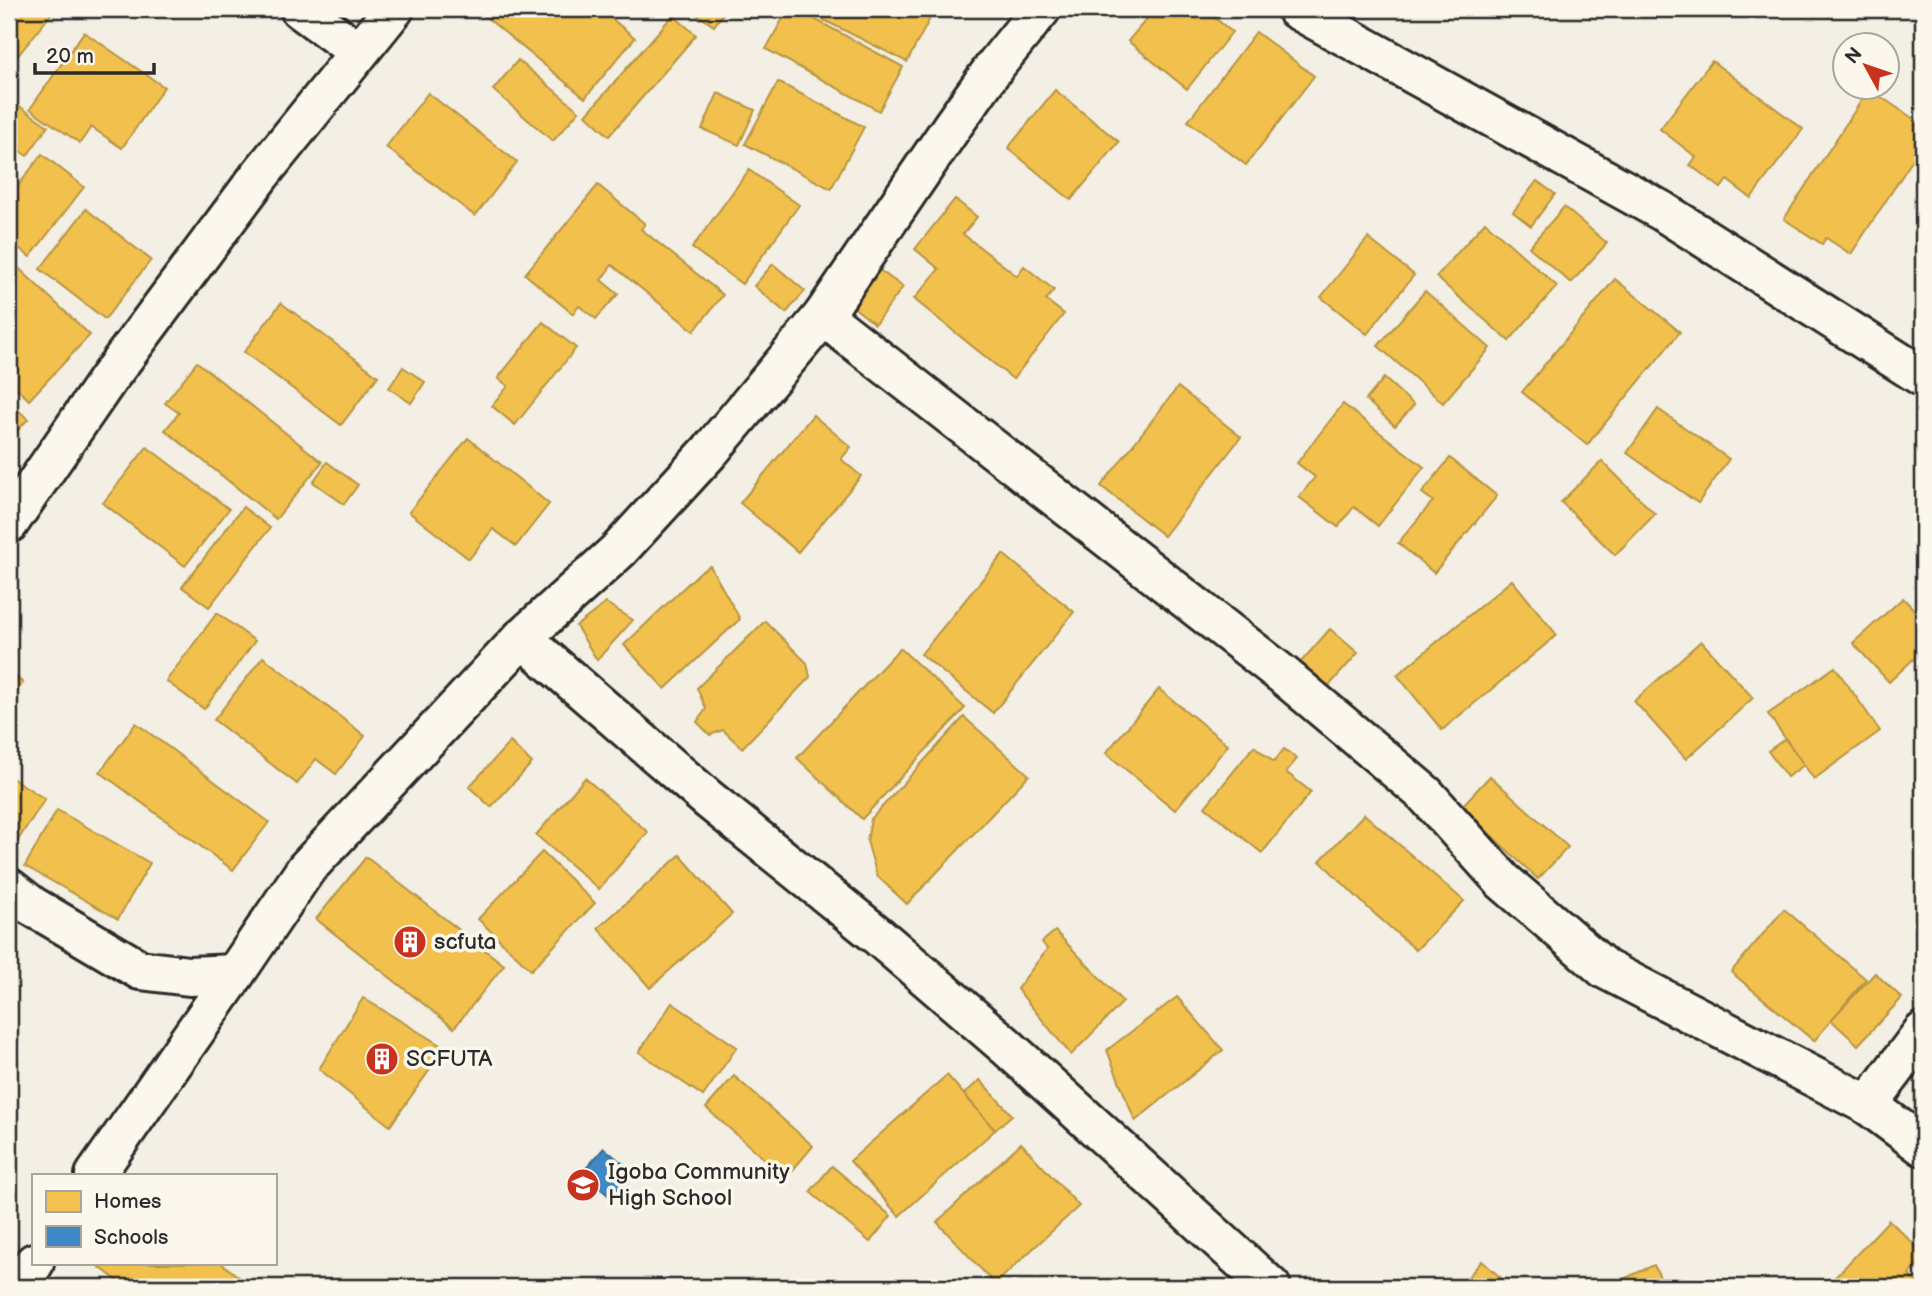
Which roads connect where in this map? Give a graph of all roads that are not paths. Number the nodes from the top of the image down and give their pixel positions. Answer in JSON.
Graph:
{"nodes":[{"id":1,"x":300,"y":9,"type":"edge"},
{"id":2,"x":394,"y":9,"type":"edge"},
{"id":3,"x":1041,"y":9,"type":"edge"},
{"id":4,"x":1296,"y":9,"type":"edge"},
{"id":5,"x":359,"y":52,"type":"junction"},
{"id":6,"x":823,"y":316,"type":"junction"},
{"id":7,"x":1923,"y":377,"type":"edge"},
{"id":8,"x":9,"y":523,"type":"edge"},
{"id":9,"x":522,"y":638,"type":"junction"},
{"id":10,"x":9,"y":888,"type":"edge"},
{"id":11,"x":235,"y":974,"type":"junction"},
{"id":12,"x":1923,"y":1032,"type":"edge"},
{"id":13,"x":1868,"y":1105,"type":"junction"},
{"id":14,"x":1923,"y":1146,"type":"edge"},
{"id":15,"x":96,"y":1174,"type":"edge"},
{"id":16,"x":33,"y":1264,"type":"edge"},
{"id":17,"x":17,"y":1287,"type":"edge"},
{"id":18,"x":1271,"y":1287,"type":"edge"}],
"edges":[{"from":1,"to":5,"type":"street"},
{"from":2,"to":5,"type":"street"},
{"from":3,"to":6,"type":"street"},
{"from":4,"to":7,"type":"street"},
{"from":5,"to":8,"type":"street"},
{"from":6,"to":9,"type":"street"},
{"from":6,"to":13,"type":"street"},
{"from":9,"to":11,"type":"street"},
{"from":9,"to":18,"type":"street"},
{"from":10,"to":11,"type":"street"},
{"from":11,"to":15,"type":"street"},
{"from":12,"to":13,"type":"street"},
{"from":13,"to":14,"type":"street"},
{"from":16,"to":17,"type":"street"}]}
